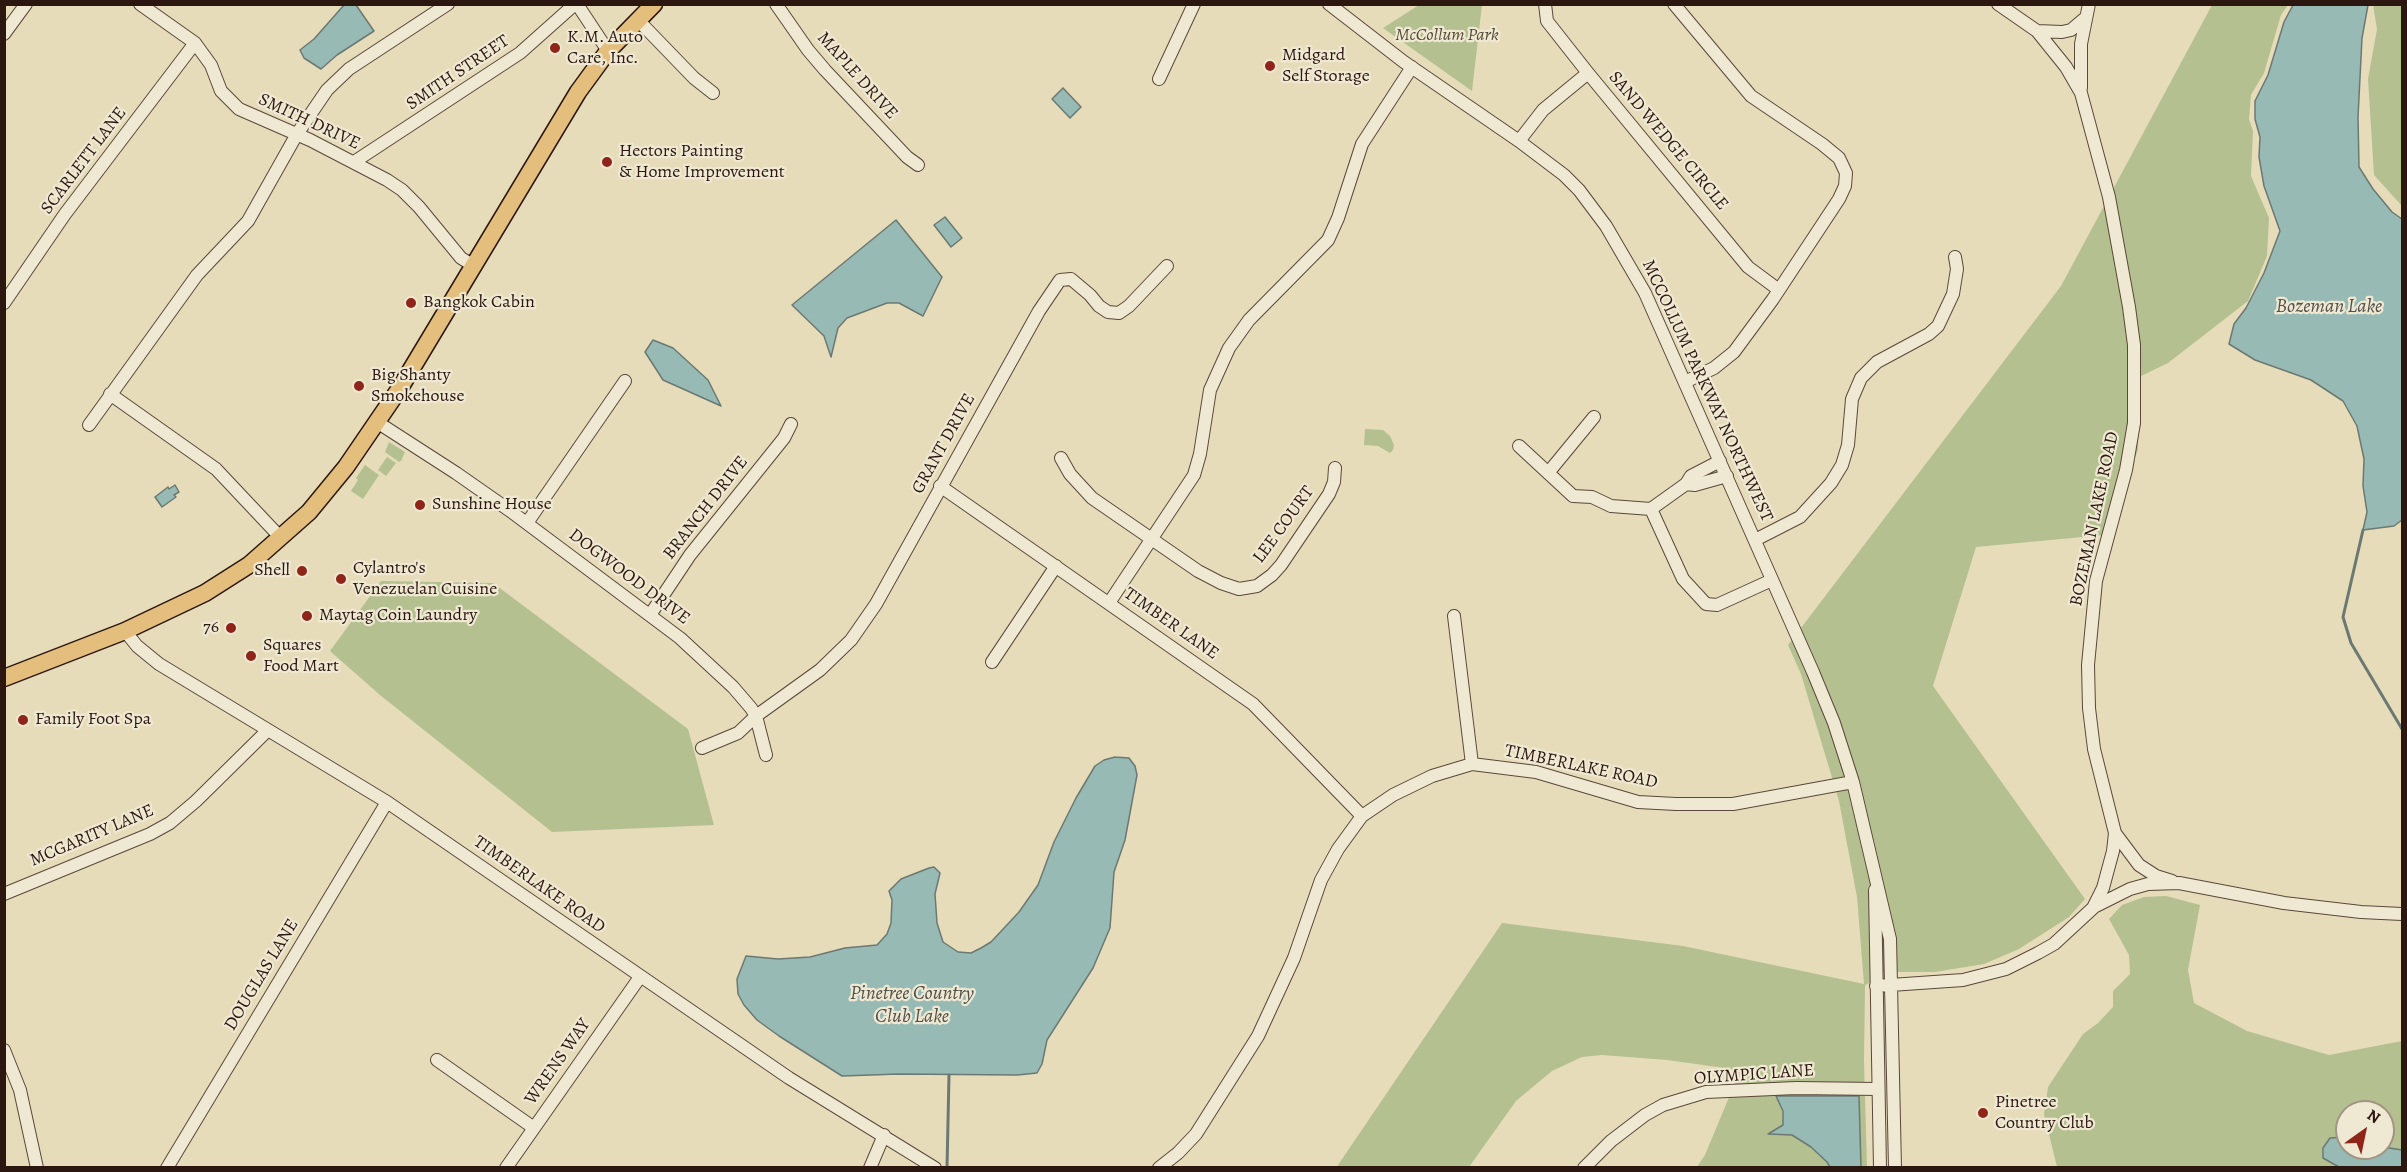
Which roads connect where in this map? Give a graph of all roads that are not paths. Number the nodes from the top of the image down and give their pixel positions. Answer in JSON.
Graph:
{"nodes":[{"id":1,"x":26,"y":4,"type":"edge"},
{"id":2,"x":140,"y":4,"type":"edge"},
{"id":3,"x":448,"y":4,"type":"edge"},
{"id":4,"x":576,"y":4,"type":"edge"},
{"id":5,"x":654,"y":4,"type":"edge"},
{"id":6,"x":776,"y":4,"type":"edge"},
{"id":7,"x":1194,"y":4,"type":"edge"},
{"id":8,"x":1545,"y":4,"type":"edge"},
{"id":9,"x":1674,"y":4,"type":"edge"},
{"id":10,"x":1998,"y":4,"type":"edge"},
{"id":11,"x":2089,"y":4,"type":"edge"},
{"id":12,"x":1334,"y":6,"type":"edge"},
{"id":13,"x":637,"y":19,"type":"junction"},
{"id":14,"x":2084,"y":19,"type":"junction"},
{"id":15,"x":2037,"y":31,"type":"junction"},
{"id":16,"x":4,"y":34,"type":"edge"},
{"id":17,"x":195,"y":43,"type":"junction"},
{"id":18,"x":608,"y":51,"type":"junction"},
{"id":19,"x":1412,"y":67,"type":"junction"},
{"id":20,"x":1588,"y":73,"type":"junction"},
{"id":21,"x":1159,"y":79,"type":"dead end"},
{"id":22,"x":712,"y":93,"type":"dead end"},
{"id":23,"x":2081,"y":93,"type":"junction"},
{"id":24,"x":297,"y":134,"type":"junction"},
{"id":25,"x":1519,"y":141,"type":"junction"},
{"id":26,"x":354,"y":162,"type":"junction"},
{"id":27,"x":918,"y":165,"type":"dead end"},
{"id":28,"x":1955,"y":257,"type":"dead end"},
{"id":29,"x":474,"y":266,"type":"junction"},
{"id":30,"x":1167,"y":266,"type":"dead end"},
{"id":31,"x":1779,"y":290,"type":"junction"},
{"id":32,"x":4,"y":303,"type":"edge"},
{"id":33,"x":626,"y":381,"type":"dead end"},
{"id":34,"x":1685,"y":382,"type":"junction"},
{"id":35,"x":110,"y":394,"type":"junction"},
{"id":36,"x":1594,"y":417,"type":"dead end"},
{"id":37,"x":377,"y":422,"type":"junction"},
{"id":38,"x":791,"y":424,"type":"dead end"},
{"id":39,"x":89,"y":425,"type":"dead end"},
{"id":40,"x":1519,"y":446,"type":"dead end"},
{"id":41,"x":1061,"y":458,"type":"dead end"},
{"id":42,"x":1720,"y":461,"type":"junction"},
{"id":43,"x":1335,"y":468,"type":"dead end"},
{"id":44,"x":1548,"y":473,"type":"junction"},
{"id":45,"x":1727,"y":476,"type":"junction"},
{"id":46,"x":1686,"y":484,"type":"junction"},
{"id":47,"x":940,"y":486,"type":"junction"},
{"id":48,"x":1651,"y":509,"type":"junction"},
{"id":49,"x":527,"y":524,"type":"junction"},
{"id":50,"x":280,"y":538,"type":"junction"},
{"id":51,"x":1152,"y":539,"type":"junction"},
{"id":52,"x":1755,"y":540,"type":"junction"},
{"id":53,"x":1056,"y":567,"type":"junction"},
{"id":54,"x":1773,"y":580,"type":"junction"},
{"id":55,"x":1109,"y":603,"type":"junction"},
{"id":56,"x":650,"y":615,"type":"junction"},
{"id":57,"x":1454,"y":616,"type":"dead end"},
{"id":58,"x":125,"y":631,"type":"junction"},
{"id":59,"x":992,"y":662,"type":"dead end"},
{"id":60,"x":4,"y":678,"type":"edge"},
{"id":61,"x":756,"y":716,"type":"junction"},
{"id":62,"x":267,"y":731,"type":"junction"},
{"id":63,"x":702,"y":748,"type":"dead end"},
{"id":64,"x":766,"y":755,"type":"dead end"},
{"id":65,"x":1472,"y":764,"type":"junction"},
{"id":66,"x":1853,"y":782,"type":"junction"},
{"id":67,"x":387,"y":802,"type":"junction"},
{"id":68,"x":1362,"y":816,"type":"junction"},
{"id":69,"x":2115,"y":833,"type":"junction"},
{"id":70,"x":1875,"y":875,"type":"junction"},
{"id":71,"x":2179,"y":883,"type":"junction"},
{"id":72,"x":4,"y":894,"type":"edge"},
{"id":73,"x":2093,"y":908,"type":"junction"},
{"id":74,"x":2403,"y":914,"type":"edge"},
{"id":75,"x":639,"y":977,"type":"junction"},
{"id":76,"x":1893,"y":985,"type":"junction"},
{"id":77,"x":1876,"y":986,"type":"junction"},
{"id":78,"x":4,"y":1050,"type":"edge"},
{"id":79,"x":437,"y":1060,"type":"dead end"},
{"id":80,"x":1878,"y":1089,"type":"junction"},
{"id":81,"x":534,"y":1128,"type":"junction"},
{"id":82,"x":884,"y":1135,"type":"junction"},
{"id":83,"x":37,"y":1167,"type":"edge"},
{"id":84,"x":167,"y":1167,"type":"edge"},
{"id":85,"x":506,"y":1167,"type":"edge"},
{"id":86,"x":870,"y":1167,"type":"edge"},
{"id":87,"x":935,"y":1167,"type":"edge"},
{"id":88,"x":1159,"y":1167,"type":"edge"},
{"id":89,"x":1584,"y":1167,"type":"edge"},
{"id":90,"x":1880,"y":1167,"type":"edge"},
{"id":91,"x":1895,"y":1167,"type":"edge"}],
"edges":[{"from":1,"to":16,"type":"street"},
{"from":2,"to":17,"type":"street","name":"SMITH DRIVE"},
{"from":3,"to":24,"type":"street"},
{"from":4,"to":18,"type":"street"},
{"from":4,"to":26,"type":"street","name":"SMITH STREET"},
{"from":5,"to":13,"type":"main road"},
{"from":6,"to":27,"type":"street","name":"MAPLE DRIVE"},
{"from":7,"to":21,"type":"street"},
{"from":8,"to":20,"type":"street","name":"SAND WEDGE CIRCLE"},
{"from":9,"to":31,"type":"street"},
{"from":10,"to":15,"type":"street","name":"BOZEMAN LAKE ROAD"},
{"from":11,"to":14,"type":"street"},
{"from":12,"to":19,"type":"street","name":"MCCOLLUM PARKWAY NORTHWEST"},
{"from":13,"to":18,"type":"main road"},
{"from":13,"to":22,"type":"street"},
{"from":14,"to":15,"type":"street"},
{"from":14,"to":23,"type":"street"},
{"from":15,"to":23,"type":"street","name":"BOZEMAN LAKE ROAD"},
{"from":17,"to":24,"type":"street","name":"SMITH DRIVE"},
{"from":17,"to":32,"type":"street","name":"SCARLETT LANE"},
{"from":18,"to":29,"type":"main road"},
{"from":19,"to":25,"type":"street","name":"MCCOLLUM PARKWAY NORTHWEST"},
{"from":19,"to":51,"type":"street"},
{"from":20,"to":25,"type":"street"},
{"from":20,"to":31,"type":"street","name":"SAND WEDGE CIRCLE"},
{"from":23,"to":69,"type":"street","name":"BOZEMAN LAKE ROAD"},
{"from":24,"to":26,"type":"street","name":"SMITH DRIVE"},
{"from":24,"to":35,"type":"street"},
{"from":25,"to":34,"type":"street","name":"MCCOLLUM PARKWAY NORTHWEST"},
{"from":26,"to":29,"type":"street","name":"SMITH DRIVE"},
{"from":28,"to":52,"type":"street"},
{"from":29,"to":37,"type":"main road"},
{"from":30,"to":47,"type":"street","name":"GRANT DRIVE"},
{"from":31,"to":34,"type":"street"},
{"from":33,"to":49,"type":"street"},
{"from":34,"to":42,"type":"street","name":"MCCOLLUM PARKWAY NORTHWEST"},
{"from":35,"to":39,"type":"street"},
{"from":35,"to":50,"type":"street"},
{"from":36,"to":44,"type":"street"},
{"from":37,"to":49,"type":"street","name":"DOGWOOD DRIVE"},
{"from":37,"to":50,"type":"main road"},
{"from":38,"to":56,"type":"street","name":"BRANCH DRIVE"},
{"from":40,"to":44,"type":"street"},
{"from":41,"to":51,"type":"street","name":"LEE COURT"},
{"from":42,"to":45,"type":"street","name":"MCCOLLUM PARKWAY NORTHWEST"},
{"from":42,"to":46,"type":"street"},
{"from":43,"to":51,"type":"street","name":"LEE COURT"},
{"from":44,"to":48,"type":"street"},
{"from":45,"to":46,"type":"street"},
{"from":45,"to":52,"type":"street","name":"MCCOLLUM PARKWAY NORTHWEST"},
{"from":46,"to":48,"type":"street"},
{"from":47,"to":53,"type":"street","name":"TIMBER LANE"},
{"from":47,"to":61,"type":"street","name":"GRANT DRIVE"},
{"from":48,"to":54,"type":"street"},
{"from":49,"to":56,"type":"street","name":"DOGWOOD DRIVE"},
{"from":50,"to":58,"type":"main road"},
{"from":51,"to":55,"type":"street"},
{"from":52,"to":54,"type":"street","name":"MCCOLLUM PARKWAY NORTHWEST"},
{"from":53,"to":55,"type":"street","name":"TIMBER LANE"},
{"from":53,"to":59,"type":"street"},
{"from":54,"to":66,"type":"street","name":"MCCOLLUM PARKWAY NORTHWEST"},
{"from":55,"to":68,"type":"street","name":"TIMBER LANE"},
{"from":56,"to":61,"type":"street","name":"DOGWOOD DRIVE"},
{"from":57,"to":65,"type":"street"},
{"from":58,"to":60,"type":"main road"},
{"from":58,"to":62,"type":"street","name":"TIMBERLAKE ROAD"},
{"from":61,"to":63,"type":"street"},
{"from":61,"to":64,"type":"street","name":"DOGWOOD DRIVE"},
{"from":62,"to":67,"type":"street","name":"TIMBERLAKE ROAD"},
{"from":62,"to":72,"type":"street","name":"MCGARITY LANE"},
{"from":65,"to":66,"type":"street","name":"TIMBERLAKE ROAD"},
{"from":65,"to":68,"type":"street","name":"TIMBERLAKE ROAD"},
{"from":66,"to":70,"type":"street","name":"MCCOLLUM PARKWAY NORTHWEST"},
{"from":67,"to":75,"type":"street","name":"TIMBERLAKE ROAD"},
{"from":67,"to":84,"type":"street","name":"DOUGLAS LANE"},
{"from":68,"to":88,"type":"street","name":"TIMBERLAKE ROAD"},
{"from":69,"to":71,"type":"street"},
{"from":69,"to":73,"type":"street","name":"BOZEMAN LAKE ROAD"},
{"from":70,"to":76,"type":"street","name":"MCCOLLUM PARKWAY NORTHWEST"},
{"from":70,"to":77,"type":"street","name":"MCCOLLUM PARKWAY NORTHWEST"},
{"from":71,"to":73,"type":"street"},
{"from":71,"to":74,"type":"street"},
{"from":73,"to":76,"type":"street","name":"BOZEMAN LAKE ROAD"},
{"from":75,"to":81,"type":"street","name":"WRENS WAY"},
{"from":75,"to":82,"type":"street","name":"TIMBERLAKE ROAD"},
{"from":76,"to":77,"type":"street","name":"BOZEMAN LAKE ROAD"},
{"from":76,"to":91,"type":"street","name":"MCCOLLUM PARKWAY NORTHWEST"},
{"from":77,"to":80,"type":"street","name":"MCCOLLUM PARKWAY NORTHWEST"},
{"from":78,"to":83,"type":"street"},
{"from":79,"to":81,"type":"street"},
{"from":80,"to":89,"type":"street","name":"OLYMPIC LANE"},
{"from":80,"to":90,"type":"street","name":"MCCOLLUM PARKWAY NORTHWEST"},
{"from":81,"to":85,"type":"street","name":"WRENS WAY"},
{"from":82,"to":86,"type":"street"},
{"from":82,"to":87,"type":"street","name":"TIMBERLAKE ROAD"}]}
